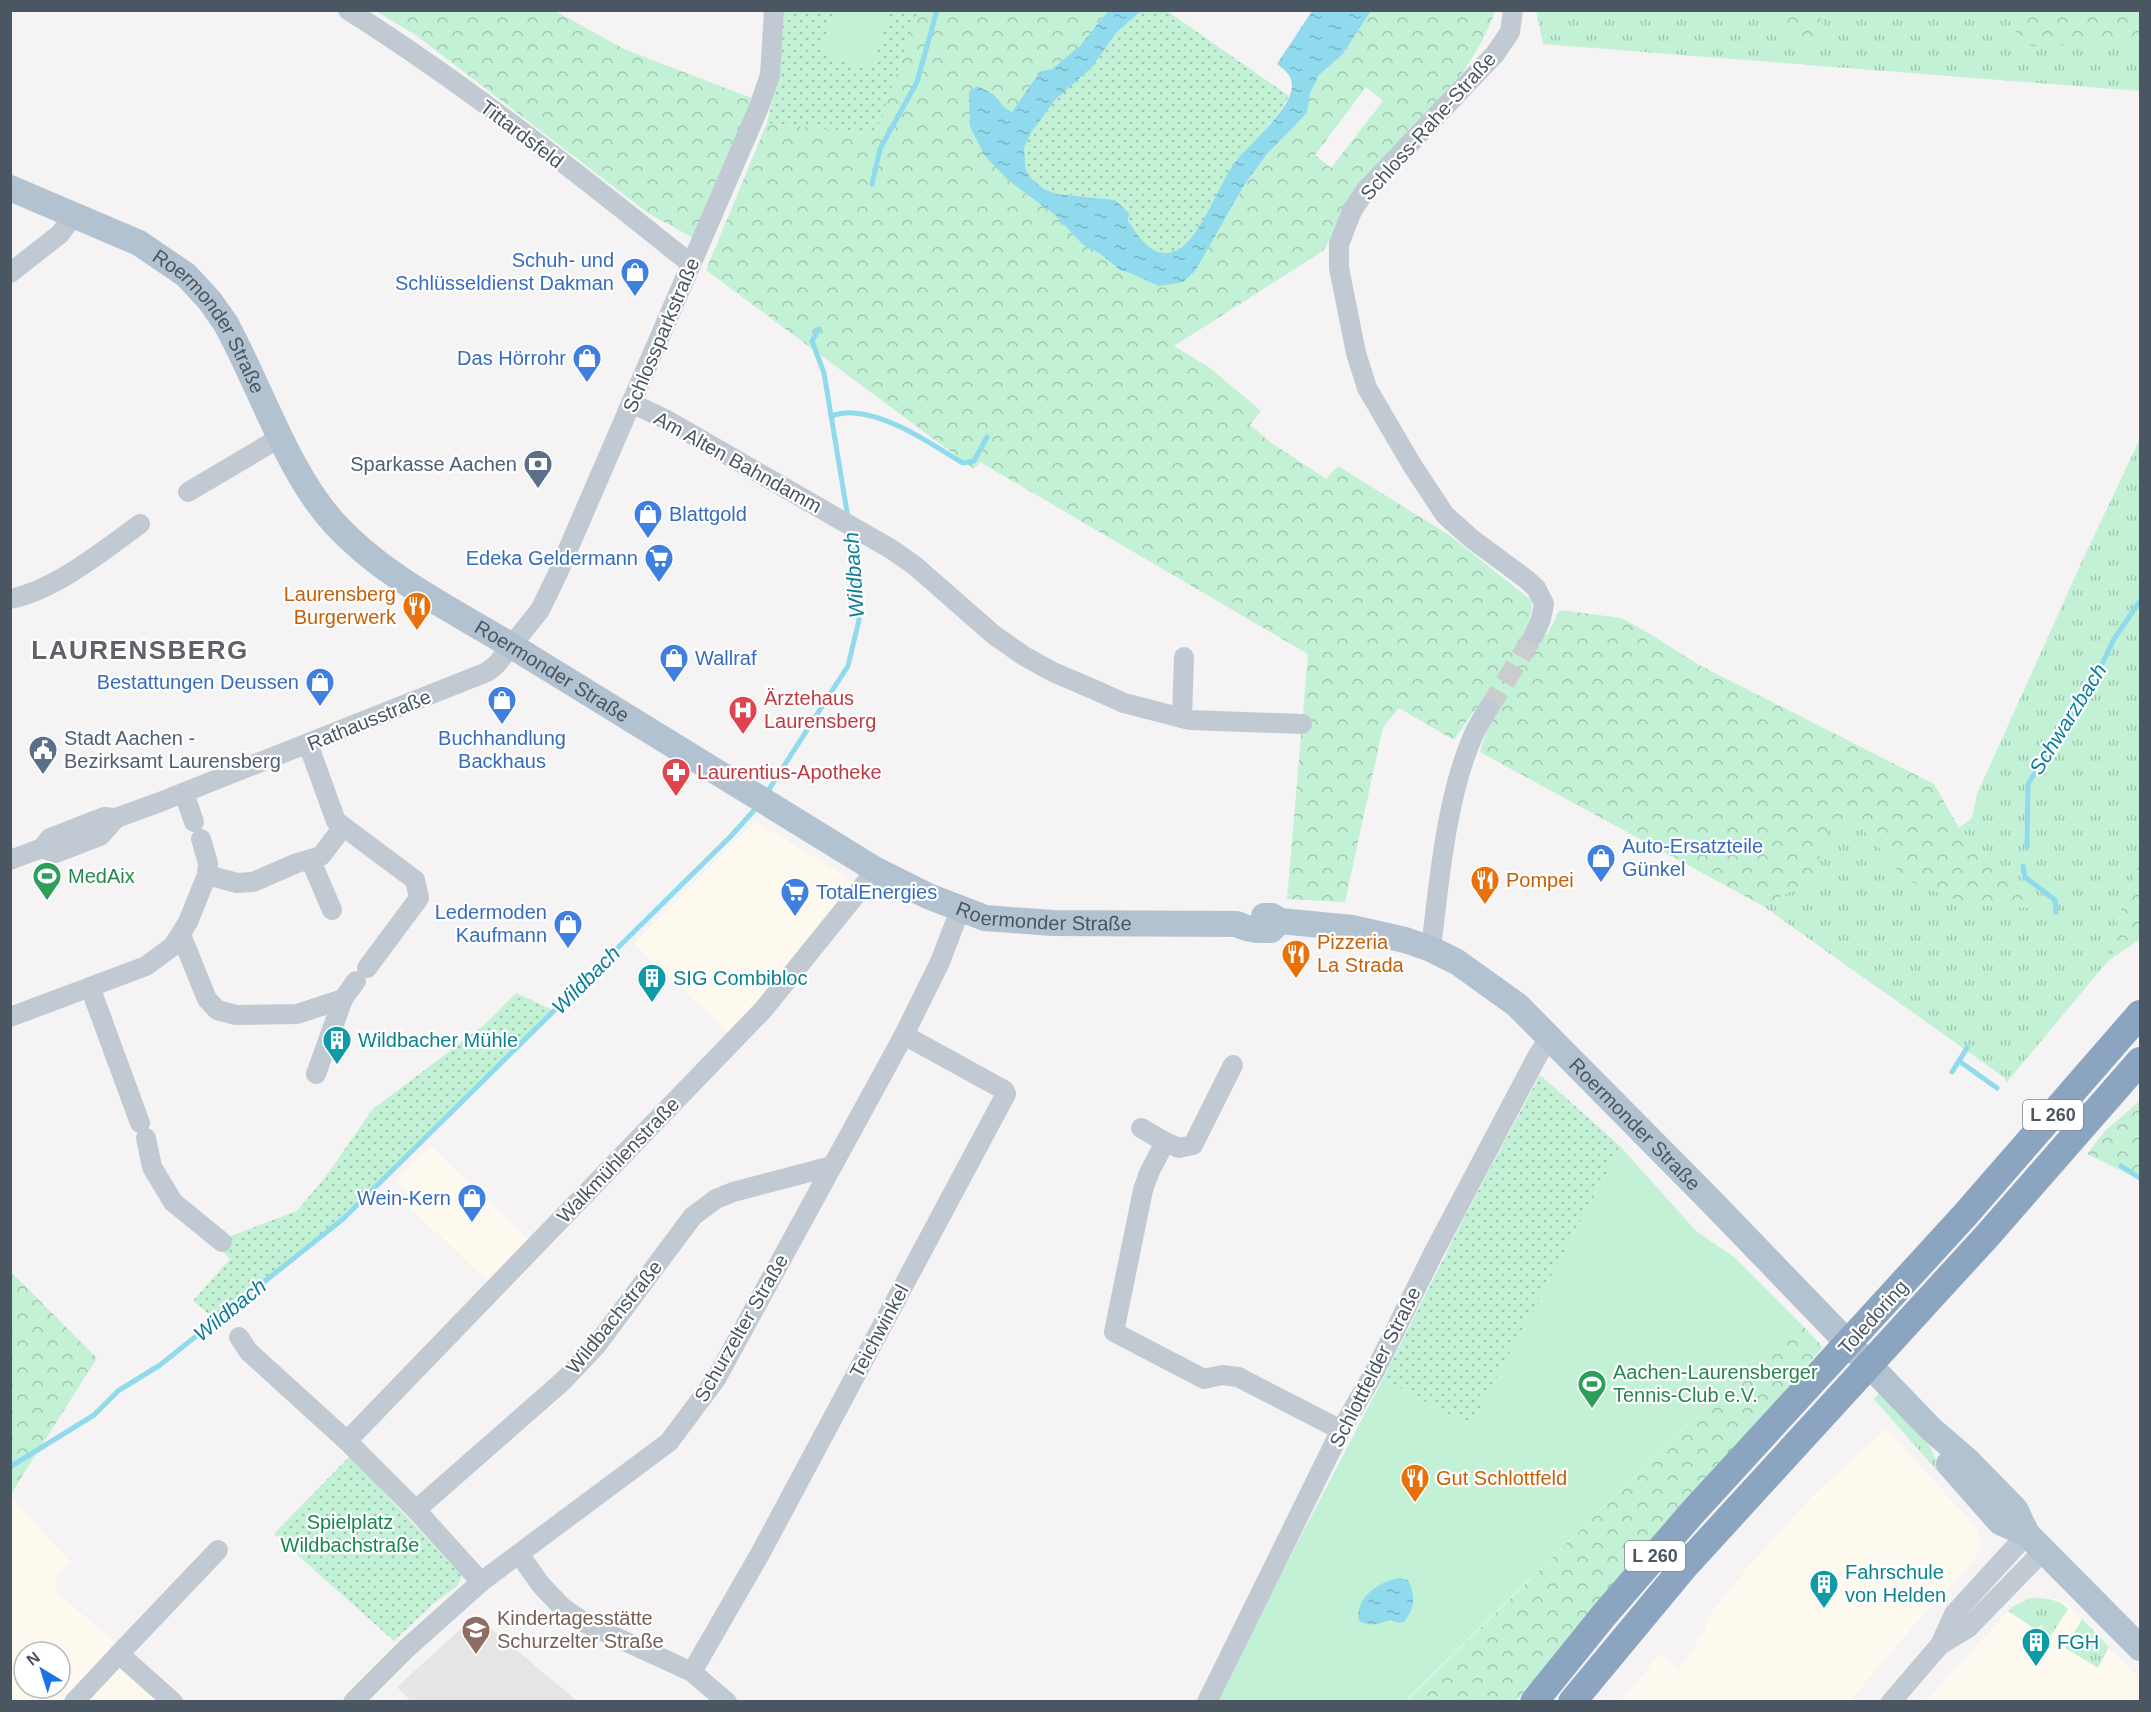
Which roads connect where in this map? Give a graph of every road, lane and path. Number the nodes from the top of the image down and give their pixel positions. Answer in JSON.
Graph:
{"nodes":[{"id":1,"x":348,"y":10,"type":"edge"},
{"id":2,"x":774,"y":10,"type":"edge"},
{"id":3,"x":1514,"y":10,"type":"edge"},
{"id":4,"x":10,"y":188,"type":"edge"},
{"id":5,"x":74,"y":215,"type":"junction"},
{"id":6,"x":691,"y":264,"type":"junction"},
{"id":7,"x":10,"y":273,"type":"edge"},
{"id":8,"x":631,"y":403,"type":"junction"},
{"id":9,"x":281,"y":437,"type":"junction"},
{"id":10,"x":188,"y":492,"type":"dead end"},
{"id":11,"x":140,"y":524,"type":"dead end"},
{"id":12,"x":10,"y":599,"type":"edge"},
{"id":13,"x":1533,"y":635,"type":"tunnel mouth"},
{"id":14,"x":512,"y":646,"type":"junction"},
{"id":15,"x":1184,"y":657,"type":"dead end"},
{"id":16,"x":1489,"y":708,"type":"tunnel mouth"},
{"id":17,"x":1182,"y":718,"type":"junction"},
{"id":18,"x":1302,"y":724,"type":"dead end"},
{"id":19,"x":308,"y":744,"type":"junction"},
{"id":20,"x":184,"y":793,"type":"junction"},
{"id":21,"x":343,"y":827,"type":"junction"},
{"id":22,"x":10,"y":860,"type":"edge"},
{"id":23,"x":311,"y":861,"type":"junction"},
{"id":24,"x":876,"y":870,"type":"junction"},
{"id":25,"x":207,"y":875,"type":"junction"},
{"id":26,"x":332,"y":910,"type":"dead end"},
{"id":27,"x":960,"y":910,"type":"junction"},
{"id":28,"x":181,"y":935,"type":"junction"},
{"id":29,"x":1431,"y":949,"type":"junction"},
{"id":30,"x":90,"y":987,"type":"junction"},
{"id":31,"x":343,"y":999,"type":"junction"},
{"id":32,"x":2140,"y":1014,"type":"edge"},
{"id":33,"x":10,"y":1017,"type":"edge"},
{"id":34,"x":904,"y":1035,"type":"junction"},
{"id":35,"x":1550,"y":1037,"type":"junction"},
{"id":36,"x":2140,"y":1061,"type":"edge"},
{"id":37,"x":1233,"y":1065,"type":"dead end"},
{"id":38,"x":315,"y":1074,"type":"dead end"},
{"id":39,"x":1141,"y":1128,"type":"dead end"},
{"id":40,"x":1165,"y":1142,"type":"junction"},
{"id":41,"x":832,"y":1166,"type":"junction"},
{"id":42,"x":222,"y":1242,"type":"dead end"},
{"id":43,"x":239,"y":1337,"type":"dead end"},
{"id":44,"x":1341,"y":1430,"type":"junction"},
{"id":45,"x":348,"y":1441,"type":"junction"},
{"id":46,"x":416,"y":1510,"type":"junction"},
{"id":47,"x":2035,"y":1542,"type":"junction"},
{"id":48,"x":218,"y":1550,"type":"dead end"},
{"id":49,"x":519,"y":1554,"type":"junction"},
{"id":50,"x":481,"y":1582,"type":"junction"},
{"id":51,"x":2140,"y":1648,"type":"edge"},
{"id":52,"x":119,"y":1654,"type":"junction"},
{"id":53,"x":692,"y":1672,"type":"junction"},
{"id":54,"x":74,"y":1701,"type":"edge"},
{"id":55,"x":173,"y":1701,"type":"edge"},
{"id":56,"x":353,"y":1701,"type":"edge"},
{"id":57,"x":728,"y":1701,"type":"edge"},
{"id":58,"x":1207,"y":1701,"type":"edge"},
{"id":59,"x":1533,"y":1701,"type":"edge"},
{"id":60,"x":1572,"y":1701,"type":"edge"},
{"id":61,"x":1891,"y":1701,"type":"edge"}],
"edges":[{"from":1,"to":6,"type":"street","name":"Tittardsfeld"},
{"from":2,"to":6,"type":"street","name":"Schlossparkstraße"},
{"from":3,"to":13,"type":"street","name":"Schloss-Rahe-Straße"},
{"from":4,"to":5,"type":"main road","name":"Roermonder Straße"},
{"from":5,"to":7,"type":"street"},
{"from":5,"to":9,"type":"main road","name":"Roermonder Straße"},
{"from":6,"to":8,"type":"street","name":"Schlossparkstraße"},
{"from":8,"to":14,"type":"street","name":"Schlossparkstraße"},
{"from":8,"to":17,"type":"street","name":"Am Alten Bahndamm"},
{"from":9,"to":10,"type":"street"},
{"from":9,"to":14,"type":"main road","name":"Roermonder Straße"},
{"from":11,"to":12,"type":"street"},
{"from":14,"to":19,"type":"street","name":"Rathausstraße"},
{"from":14,"to":24,"type":"main road","name":"Roermonder Straße"},
{"from":15,"to":17,"type":"street"},
{"from":16,"to":29,"type":"street"},
{"from":17,"to":18,"type":"street","name":"Am Alten Bahndamm"},
{"from":19,"to":20,"type":"street","name":"Rathausstraße"},
{"from":19,"to":21,"type":"street"},
{"from":20,"to":22,"type":"street","name":"Rathausstraße"},
{"from":20,"to":25,"type":"street"},
{"from":21,"to":23,"type":"street"},
{"from":21,"to":31,"type":"street"},
{"from":23,"to":25,"type":"street"},
{"from":23,"to":26,"type":"street"},
{"from":24,"to":27,"type":"main road","name":"Roermonder Straße"},
{"from":24,"to":45,"type":"street","name":"Walkmühlenstraße"},
{"from":25,"to":28,"type":"street"},
{"from":27,"to":29,"type":"main road","name":"Roermonder Straße"},
{"from":27,"to":34,"type":"street","name":"Schurzelter Straße"},
{"from":28,"to":30,"type":"street"},
{"from":28,"to":31,"type":"street"},
{"from":29,"to":35,"type":"main road","name":"Roermonder Straße"},
{"from":30,"to":33,"type":"street"},
{"from":30,"to":42,"type":"street"},
{"from":31,"to":38,"type":"street"},
{"from":32,"to":59,"type":"highway","name":"Toledoring","number":"L 260"},
{"from":34,"to":41,"type":"street","name":"Schurzelter Straße"},
{"from":34,"to":53,"type":"street","name":"Teichwinkel"},
{"from":35,"to":44,"type":"street","name":"Schlottfelder Straße"},
{"from":35,"to":47,"type":"main road","name":"Roermonder Straße"},
{"from":36,"to":60,"type":"highway","name":"Toledoring","number":"L 260"},
{"from":37,"to":40,"type":"street"},
{"from":39,"to":40,"type":"street"},
{"from":40,"to":44,"type":"street"},
{"from":41,"to":46,"type":"street","name":"Wildbachstraße"},
{"from":41,"to":49,"type":"street","name":"Schurzelter Straße"},
{"from":43,"to":45,"type":"street"},
{"from":44,"to":58,"type":"street","name":"Schlottfelder Straße"},
{"from":45,"to":46,"type":"street"},
{"from":46,"to":50,"type":"street"},
{"from":47,"to":51,"type":"main road","name":"Roermonder Straße"},
{"from":47,"to":61,"type":"street"},
{"from":48,"to":52,"type":"street"},
{"from":49,"to":50,"type":"street","name":"Schurzelter Straße"},
{"from":49,"to":53,"type":"street"},
{"from":50,"to":56,"type":"street","name":"Schurzelter Straße"},
{"from":52,"to":54,"type":"street"},
{"from":52,"to":55,"type":"street"},
{"from":53,"to":57,"type":"street"}]}
